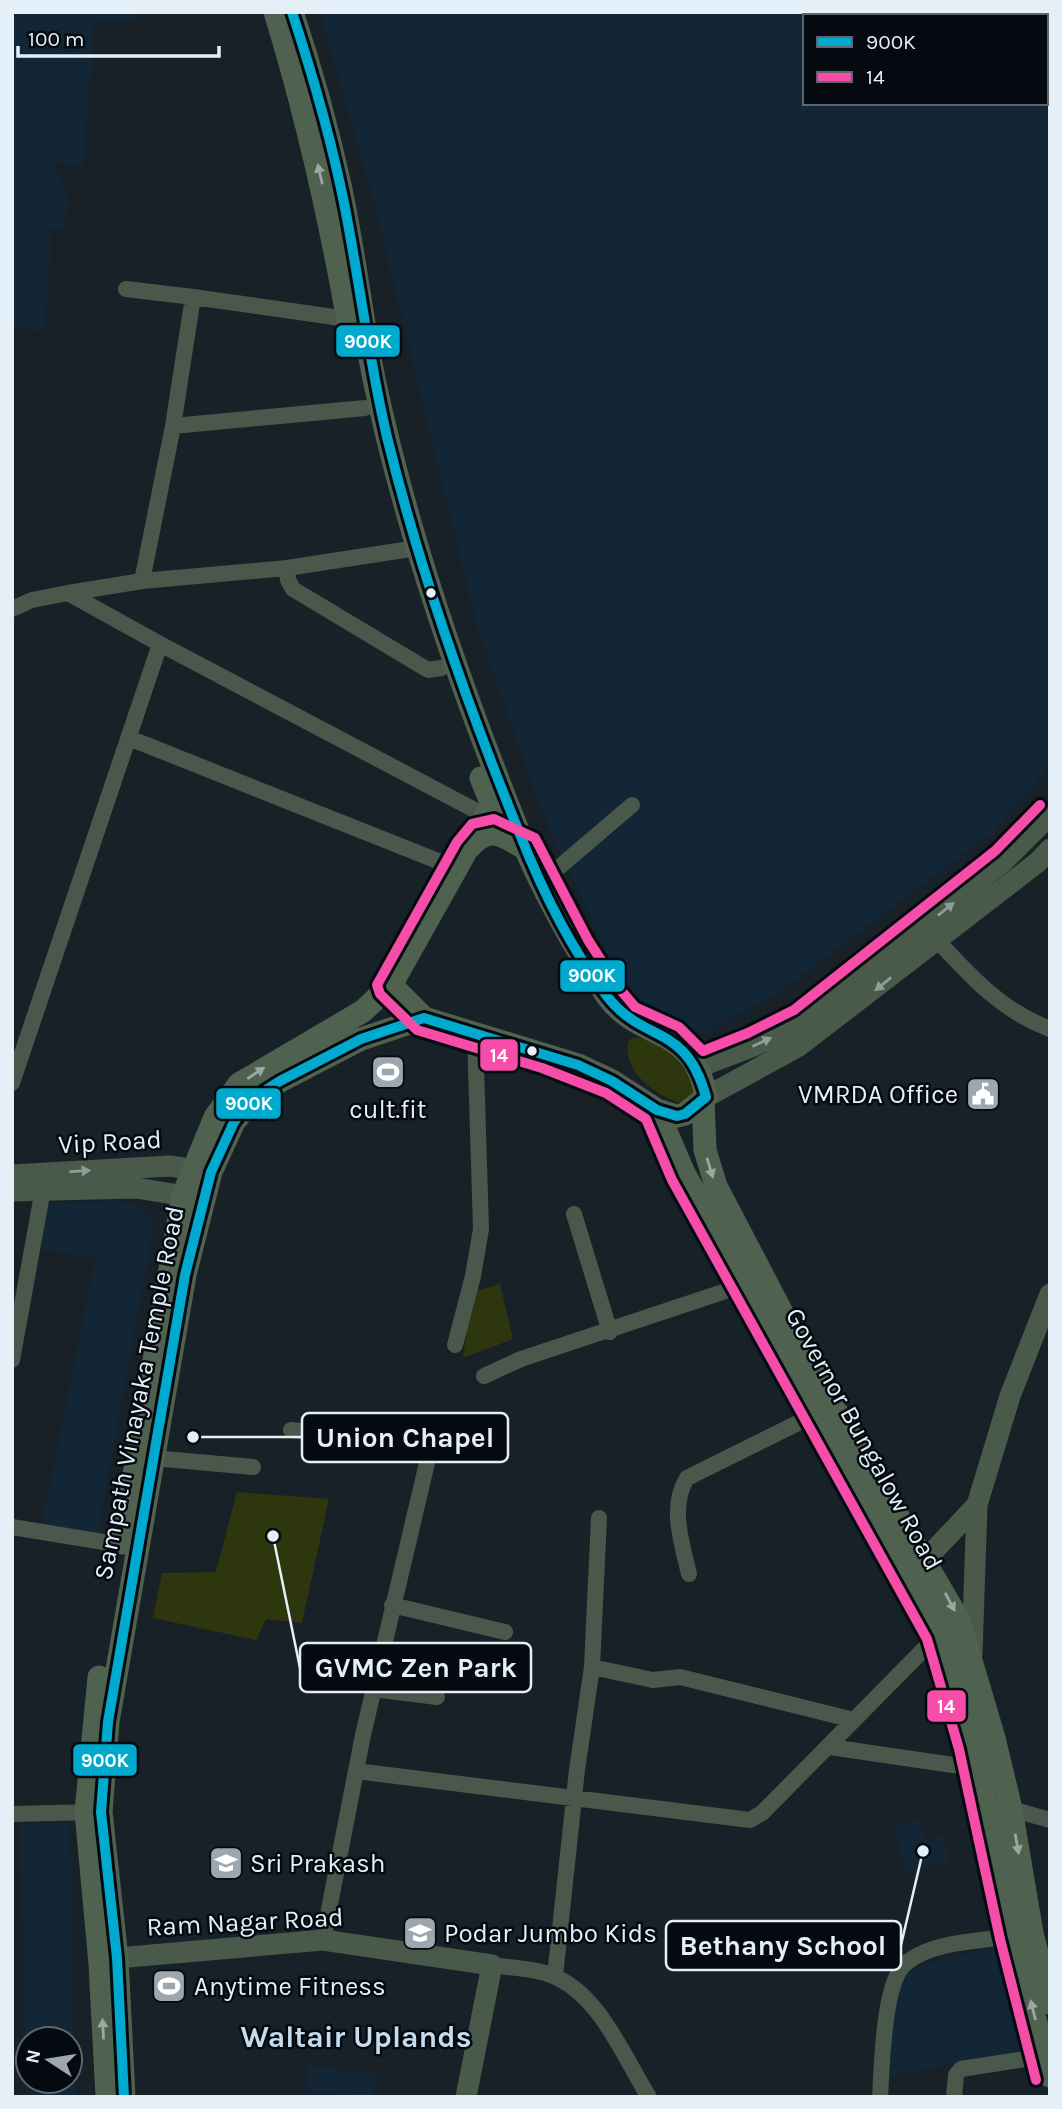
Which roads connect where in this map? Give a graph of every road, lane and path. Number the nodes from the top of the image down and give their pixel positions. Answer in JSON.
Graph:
{"nodes":[{"id":1,"x":275,"y":12,"type":"edge"},
{"id":2,"x":292,"y":12,"type":"edge"},
{"id":3,"x":126,"y":289,"type":"dead end"},
{"id":4,"x":193,"y":297,"type":"junction"},
{"id":5,"x":348,"y":319,"type":"junction"},
{"id":6,"x":365,"y":408,"type":"junction"},
{"id":7,"x":173,"y":426,"type":"junction"},
{"id":8,"x":411,"y":550,"type":"junction"},
{"id":9,"x":287,"y":568,"type":"junction"},
{"id":10,"x":142,"y":581,"type":"junction"},
{"id":11,"x":68,"y":593,"type":"junction"},
{"id":12,"x":12,"y":609,"type":"edge"},
{"id":13,"x":159,"y":644,"type":"junction"},
{"id":14,"x":441,"y":668,"type":"junction"},
{"id":15,"x":129,"y":738,"type":"junction"},
{"id":16,"x":632,"y":805,"type":"dead end"},
{"id":17,"x":1050,"y":815,"type":"edge"},
{"id":18,"x":486,"y":816,"type":"junction"},
{"id":19,"x":526,"y":849,"type":"junction"},
{"id":20,"x":1050,"y":849,"type":"edge"},
{"id":21,"x":463,"y":859,"type":"junction"},
{"id":22,"x":543,"y":881,"type":"junction"},
{"id":23,"x":937,"y":940,"type":"junction"},
{"id":24,"x":391,"y":985,"type":"junction"},
{"id":25,"x":424,"y":1018,"type":"junction"},
{"id":26,"x":1050,"y":1029,"type":"edge"},
{"id":27,"x":475,"y":1035,"type":"junction"},
{"id":28,"x":699,"y":1067,"type":"junction"},
{"id":29,"x":12,"y":1083,"type":"edge"},
{"id":30,"x":704,"y":1099,"type":"junction"},
{"id":31,"x":657,"y":1110,"type":"junction"},
{"id":32,"x":202,"y":1170,"type":"junction"},
{"id":33,"x":12,"y":1175,"type":"edge"},
{"id":34,"x":43,"y":1189,"type":"junction"},
{"id":35,"x":12,"y":1191,"type":"edge"},
{"id":36,"x":194,"y":1197,"type":"junction"},
{"id":37,"x":574,"y":1214,"type":"dead end"},
{"id":38,"x":756,"y":1282,"type":"junction"},
{"id":39,"x":1050,"y":1294,"type":"edge"},
{"id":40,"x":610,"y":1332,"type":"junction"},
{"id":41,"x":455,"y":1345,"type":"dead end"},
{"id":42,"x":12,"y":1360,"type":"edge"},
{"id":43,"x":484,"y":1376,"type":"dead end"},
{"id":44,"x":816,"y":1415,"type":"junction"},
{"id":45,"x":291,"y":1430,"type":"dead end"},
{"id":46,"x":153,"y":1458,"type":"junction"},
{"id":47,"x":253,"y":1467,"type":"dead end"},
{"id":48,"x":977,"y":1505,"type":"junction"},
{"id":49,"x":599,"y":1518,"type":"dead end"},
{"id":50,"x":12,"y":1527,"type":"edge"},
{"id":51,"x":122,"y":1545,"type":"junction"},
{"id":52,"x":926,"y":1559,"type":"junction"},
{"id":53,"x":904,"y":1571,"type":"junction"},
{"id":54,"x":689,"y":1574,"type":"dead end"},
{"id":55,"x":392,"y":1605,"type":"junction"},
{"id":56,"x":505,"y":1632,"type":"dead end"},
{"id":57,"x":940,"y":1633,"type":"junction"},
{"id":58,"x":972,"y":1657,"type":"junction"},
{"id":59,"x":592,"y":1667,"type":"junction"},
{"id":60,"x":373,"y":1689,"type":"junction"},
{"id":61,"x":437,"y":1697,"type":"dead end"},
{"id":62,"x":854,"y":1720,"type":"junction"},
{"id":63,"x":830,"y":1747,"type":"junction"},
{"id":64,"x":980,"y":1769,"type":"junction"},
{"id":65,"x":356,"y":1771,"type":"junction"},
{"id":66,"x":574,"y":1801,"type":"junction"},
{"id":67,"x":999,"y":1809,"type":"junction"},
{"id":68,"x":94,"y":1812,"type":"junction"},
{"id":69,"x":12,"y":1814,"type":"edge"},
{"id":70,"x":1050,"y":1820,"type":"edge"},
{"id":71,"x":1014,"y":1936,"type":"junction"},
{"id":72,"x":323,"y":1940,"type":"junction"},
{"id":73,"x":117,"y":1958,"type":"junction"},
{"id":74,"x":492,"y":1965,"type":"junction"},
{"id":75,"x":555,"y":1976,"type":"junction"},
{"id":76,"x":1050,"y":2003,"type":"edge"},
{"id":77,"x":1047,"y":2066,"type":"edge"},
{"id":78,"x":107,"y":2097,"type":"edge"},
{"id":79,"x":124,"y":2097,"type":"edge"},
{"id":80,"x":466,"y":2097,"type":"edge"},
{"id":81,"x":649,"y":2097,"type":"edge"},
{"id":82,"x":880,"y":2097,"type":"edge"},
{"id":83,"x":954,"y":2097,"type":"edge"}],
"edges":[{"from":5,"to":1,"type":"main road","one_way":true},
{"from":2,"to":8,"type":"main road"},
{"from":3,"to":4,"type":"street"},
{"from":4,"to":5,"type":"street"},
{"from":4,"to":7,"type":"street"},
{"from":5,"to":6,"type":"main road"},
{"from":6,"to":7,"type":"street"},
{"from":6,"to":8,"type":"main road"},
{"from":7,"to":10,"type":"street"},
{"from":8,"to":9,"type":"street"},
{"from":8,"to":14,"type":"main road"},
{"from":8,"to":19,"type":"main road"},
{"from":9,"to":10,"type":"street"},
{"from":9,"to":14,"type":"street"},
{"from":10,"to":11,"type":"street"},
{"from":11,"to":12,"type":"street"},
{"from":11,"to":13,"type":"street"},
{"from":13,"to":15,"type":"street"},
{"from":13,"to":18,"type":"street"},
{"from":14,"to":18,"type":"main road"},
{"from":15,"to":21,"type":"street"},
{"from":15,"to":29,"type":"street"},
{"from":16,"to":22,"type":"street"},
{"from":28,"to":17,"type":"street","one_way":true},
{"from":18,"to":21,"type":"main road","name":"Sampath Vinayaka Temple Road"},
{"from":19,"to":21,"type":"main road"},
{"from":19,"to":22,"type":"main road"},
{"from":20,"to":23,"type":"street"},
{"from":21,"to":24,"type":"main road","name":"Sampath Vinayaka Temple Road"},
{"from":22,"to":28,"type":"main road"},
{"from":23,"to":26,"type":"street"},
{"from":23,"to":30,"type":"street","one_way":true},
{"from":24,"to":25,"type":"main road"},
{"from":32,"to":24,"type":"main road","name":"Sampath Vinayaka Temple Road","one_way":true},
{"from":25,"to":27,"type":"main road"},
{"from":25,"to":32,"type":"main road","name":"Sampath Vinayaka Temple Road"},
{"from":27,"to":31,"type":"main road"},
{"from":27,"to":41,"type":"street"},
{"from":28,"to":30,"type":"main road"},
{"from":30,"to":31,"type":"main road"},
{"from":30,"to":38,"type":"main road","one_way":true},
{"from":31,"to":38,"type":"main road","name":"Governor Bungalow Road"},
{"from":33,"to":32,"type":"street","name":"Vip Road","one_way":true},
{"from":32,"to":36,"type":"main road","name":"Sampath Vinayaka Temple Road"},
{"from":34,"to":35,"type":"street","name":"Vip Road"},
{"from":34,"to":36,"type":"street","name":"Vip Road"},
{"from":34,"to":42,"type":"street"},
{"from":36,"to":46,"type":"main road","name":"Sampath Vinayaka Temple Road"},
{"from":36,"to":51,"type":"main road","name":"Sampath Vinayaka Temple Road"},
{"from":37,"to":40,"type":"street"},
{"from":38,"to":40,"type":"street"},
{"from":38,"to":44,"type":"main road","name":"Governor Bungalow Road"},
{"from":38,"to":52,"type":"main road"},
{"from":39,"to":48,"type":"street"},
{"from":40,"to":43,"type":"street"},
{"from":44,"to":53,"type":"main road","name":"Governor Bungalow Road"},
{"from":44,"to":54,"type":"street"},
{"from":45,"to":55,"type":"street"},
{"from":46,"to":47,"type":"street"},
{"from":46,"to":68,"type":"main road","name":"Sampath Vinayaka Temple Road"},
{"from":48,"to":52,"type":"street"},
{"from":48,"to":58,"type":"street"},
{"from":49,"to":59,"type":"street"},
{"from":50,"to":51,"type":"street"},
{"from":51,"to":68,"type":"main road","name":"Sampath Vinayaka Temple Road"},
{"from":52,"to":53,"type":"street"},
{"from":52,"to":58,"type":"main road","one_way":true},
{"from":53,"to":57,"type":"main road","name":"Governor Bungalow Road"},
{"from":55,"to":56,"type":"street"},
{"from":55,"to":60,"type":"street"},
{"from":57,"to":62,"type":"street"},
{"from":57,"to":64,"type":"main road","name":"Governor Bungalow Road"},
{"from":58,"to":67,"type":"main road"},
{"from":59,"to":62,"type":"street"},
{"from":59,"to":66,"type":"street"},
{"from":60,"to":61,"type":"street"},
{"from":60,"to":65,"type":"street"},
{"from":62,"to":63,"type":"street"},
{"from":63,"to":64,"type":"street"},
{"from":63,"to":66,"type":"street"},
{"from":64,"to":67,"type":"main road","name":"Governor Bungalow Road"},
{"from":65,"to":66,"type":"street"},
{"from":65,"to":72,"type":"street"},
{"from":66,"to":75,"type":"street"},
{"from":67,"to":70,"type":"street"},
{"from":67,"to":71,"type":"main road"},
{"from":67,"to":76,"type":"main road","one_way":true},
{"from":68,"to":69,"type":"street"},
{"from":68,"to":73,"type":"main road","name":"Sampath Vinayaka Temple Road"},
{"from":78,"to":68,"type":"main road","name":"Sampath Vinayaka Temple Road","one_way":true},
{"from":77,"to":71,"type":"main road","one_way":true},
{"from":71,"to":82,"type":"street"},
{"from":72,"to":73,"type":"street","name":"Ram Nagar Road"},
{"from":72,"to":74,"type":"street","name":"Ram Nagar Road"},
{"from":73,"to":79,"type":"main road","name":"Sampath Vinayaka Temple Road"},
{"from":74,"to":75,"type":"street"},
{"from":74,"to":80,"type":"street"},
{"from":75,"to":81,"type":"street"},
{"from":77,"to":83,"type":"street"}]}
